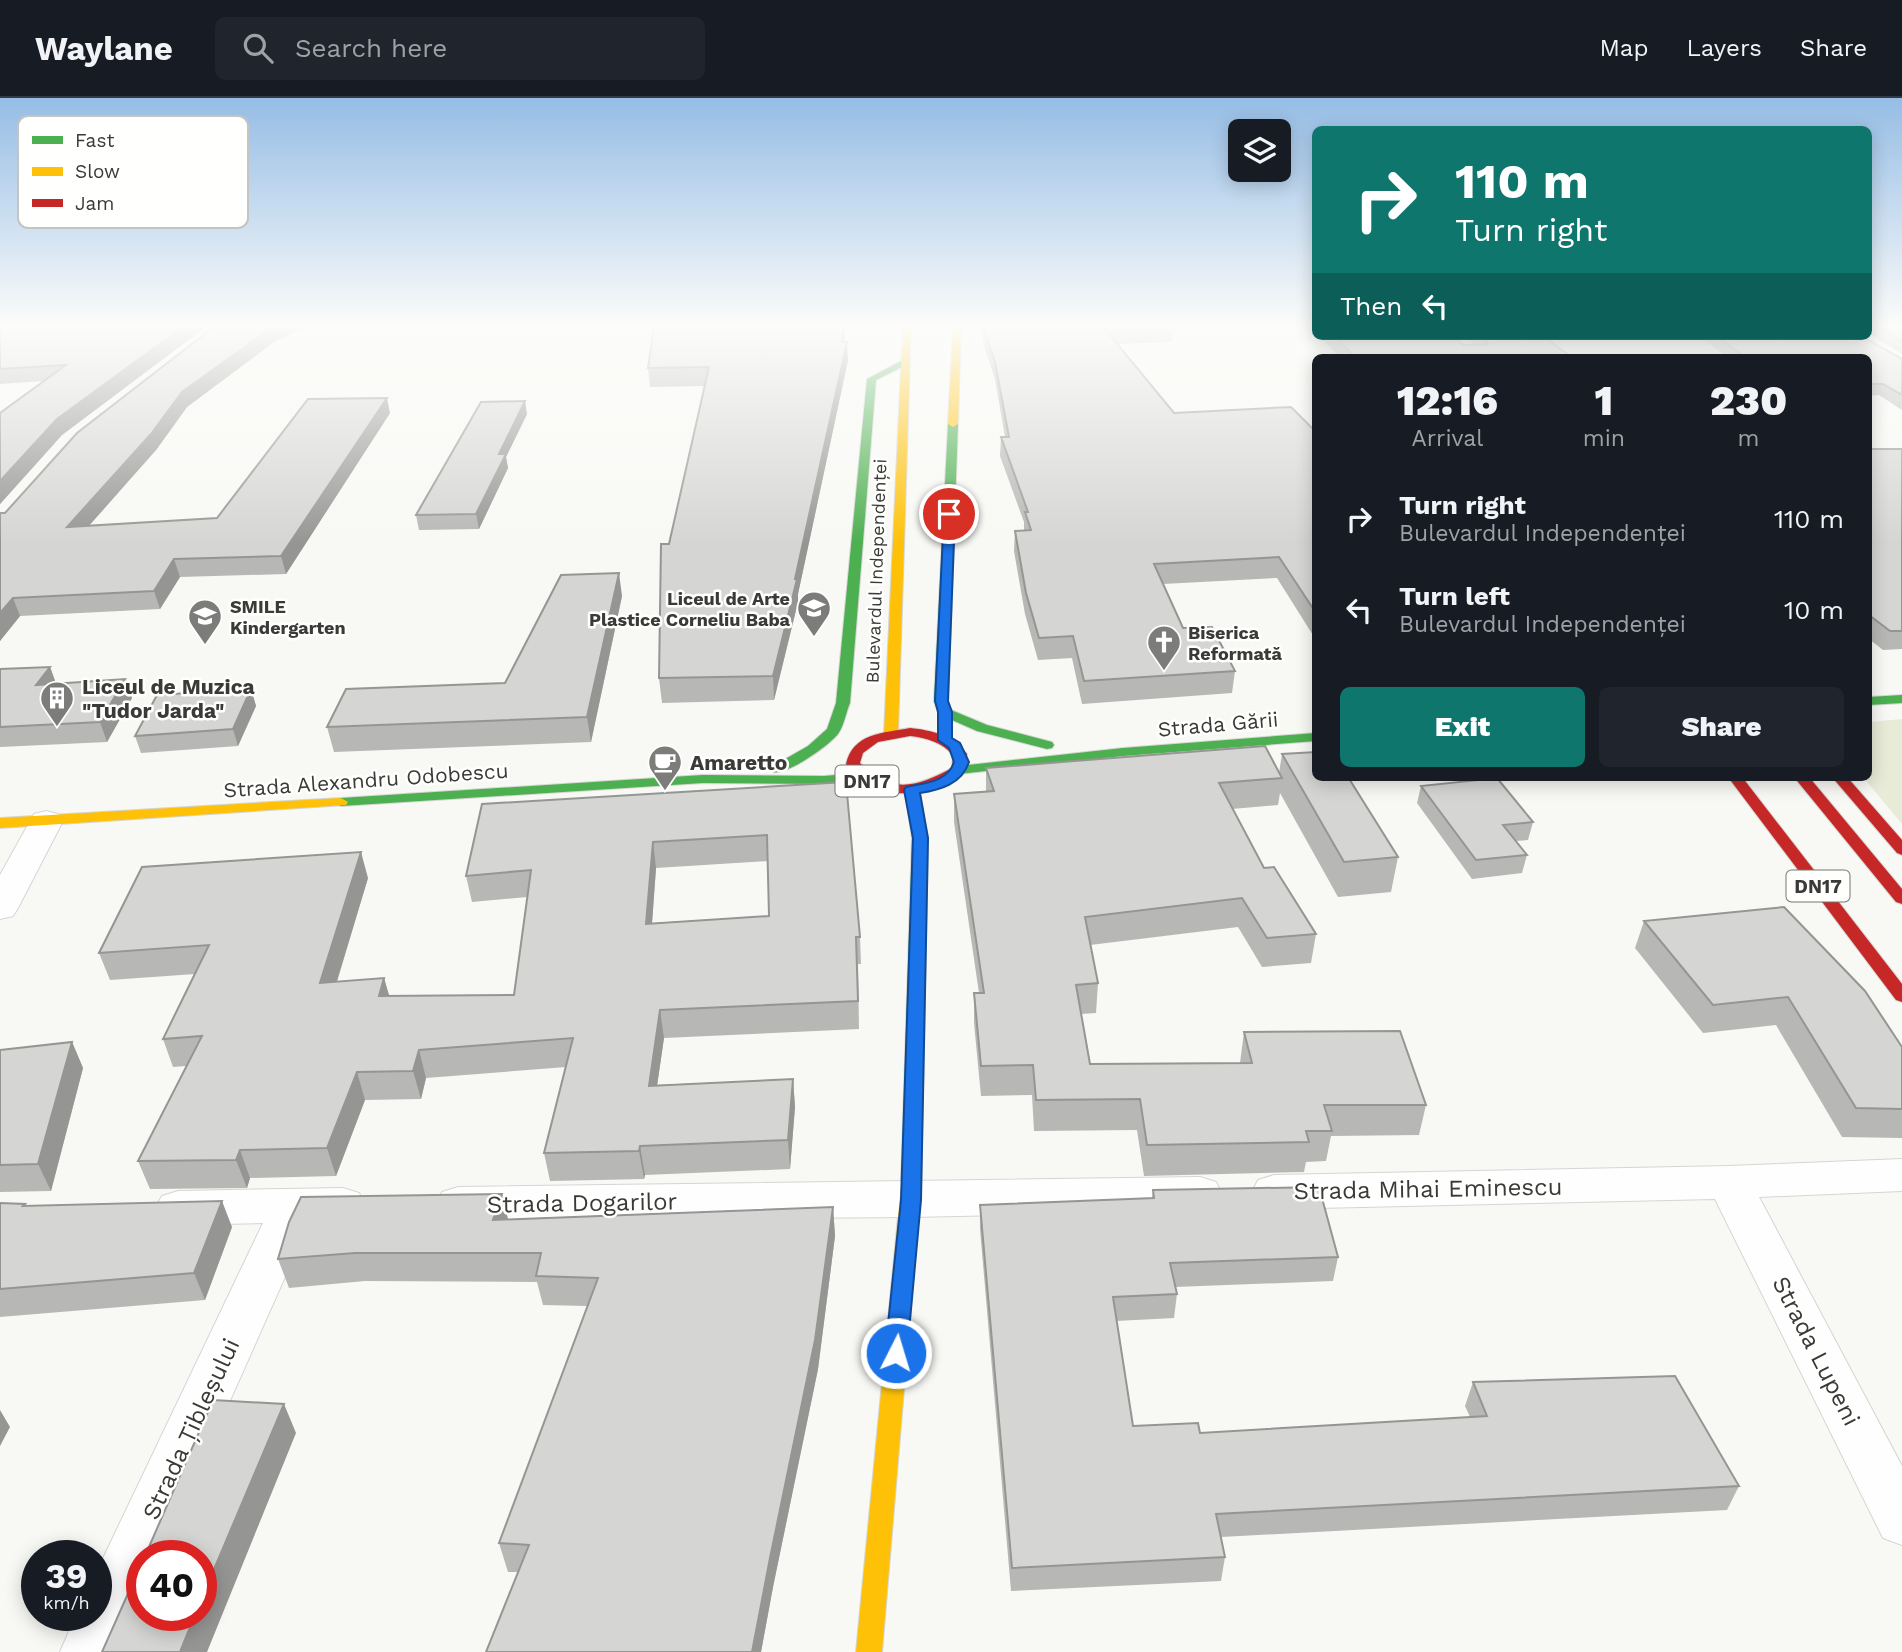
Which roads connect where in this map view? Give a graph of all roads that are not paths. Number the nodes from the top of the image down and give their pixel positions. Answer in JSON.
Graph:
{"nodes":[{"id":1,"x":870,"y":399,"type":"edge"},
{"id":2,"x":904,"y":399,"type":"edge"},
{"id":3,"x":954,"y":399,"type":"edge"},
{"id":4,"x":1902,"y":699,"type":"edge"},
{"id":5,"x":1872,"y":701,"type":"edge"},
{"id":6,"x":945,"y":712,"type":"junction"},
{"id":7,"x":891,"y":734,"type":"junction"},
{"id":8,"x":1312,"y":737,"type":"edge"},
{"id":9,"x":947,"y":741,"type":"junction"},
{"id":10,"x":1046,"y":745,"type":"junction"},
{"id":11,"x":1123,"y":752,"type":"junction"},
{"id":12,"x":820,"y":764,"type":"dead end"},
{"id":13,"x":778,"y":769,"type":"junction"},
{"id":14,"x":959,"y":770,"type":"junction"},
{"id":15,"x":859,"y":777,"type":"junction"},
{"id":16,"x":734,"y":778,"type":"junction"},
{"id":17,"x":1738,"y":781,"type":"edge"},
{"id":18,"x":1804,"y":781,"type":"edge"},
{"id":19,"x":1842,"y":781,"type":"edge"},
{"id":20,"x":912,"y":790,"type":"junction"},
{"id":21,"x":46,"y":821,"type":"junction"},
{"id":22,"x":0,"y":823,"type":"edge"},
{"id":23,"x":1902,"y":850,"type":"edge"},
{"id":24,"x":1902,"y":899,"type":"edge"},
{"id":25,"x":0,"y":908,"type":"edge"},
{"id":26,"x":1902,"y":996,"type":"edge"},
{"id":27,"x":1902,"y":1175,"type":"edge"},
{"id":28,"x":1729,"y":1182,"type":"junction"},
{"id":29,"x":911,"y":1200,"type":"junction"},
{"id":30,"x":294,"y":1206,"type":"junction"},
{"id":31,"x":140,"y":1208,"type":"edge"},
{"id":32,"x":1902,"y":1520,"type":"edge"},
{"id":33,"x":89,"y":1652,"type":"edge"},
{"id":34,"x":869,"y":1652,"type":"edge"}],
"edges":[{"from":1,"to":13,"type":"main road"},
{"from":2,"to":7,"type":"main road","name":"Bulevardul Independenței"},
{"from":3,"to":6,"type":"main road"},
{"from":4,"to":5,"type":"main road"},
{"from":6,"to":9,"type":"main road"},
{"from":6,"to":10,"type":"main road"},
{"from":7,"to":9,"type":"main road","number":"DN17"},
{"from":7,"to":15,"type":"main road","number":"DN17"},
{"from":8,"to":11,"type":"main road","name":"Strada Gării","number":"DN17"},
{"from":9,"to":10,"type":"main road","name":"Strada Gării","number":"DN17"},
{"from":9,"to":14,"type":"main road"},
{"from":10,"to":11,"type":"main road","name":"Strada Gării","number":"DN17"},
{"from":11,"to":14,"type":"main road","name":"Strada Gării","number":"DN17"},
{"from":12,"to":13,"type":"main road","name":"Strada Alexandru Odobescu"},
{"from":13,"to":16,"type":"main road","name":"Strada Alexandru Odobescu"},
{"from":14,"to":20,"type":"main road","number":"DN17"},
{"from":15,"to":16,"type":"main road","name":"Strada Alexandru Odobescu"},
{"from":15,"to":20,"type":"main road","number":"DN17"},
{"from":16,"to":21,"type":"main road","name":"Strada Alexandru Odobescu"},
{"from":17,"to":26,"type":"main road","number":"DN17"},
{"from":18,"to":24,"type":"main road","number":"DN17"},
{"from":19,"to":23,"type":"main road"},
{"from":20,"to":29,"type":"main road"},
{"from":21,"to":22,"type":"main road","name":"Strada Alexandru Odobescu"},
{"from":21,"to":25,"type":"street"},
{"from":27,"to":28,"type":"street","name":"Strada Mihai Eminescu"},
{"from":28,"to":29,"type":"street","name":"Strada Mihai Eminescu"},
{"from":28,"to":32,"type":"street","name":"Strada Lupeni"},
{"from":29,"to":30,"type":"street","name":"Strada Dogarilor"},
{"from":29,"to":34,"type":"main road"},
{"from":30,"to":31,"type":"street","name":"Strada Dogarilor"},
{"from":30,"to":33,"type":"street","name":"Strada Țibleșului"}]}
